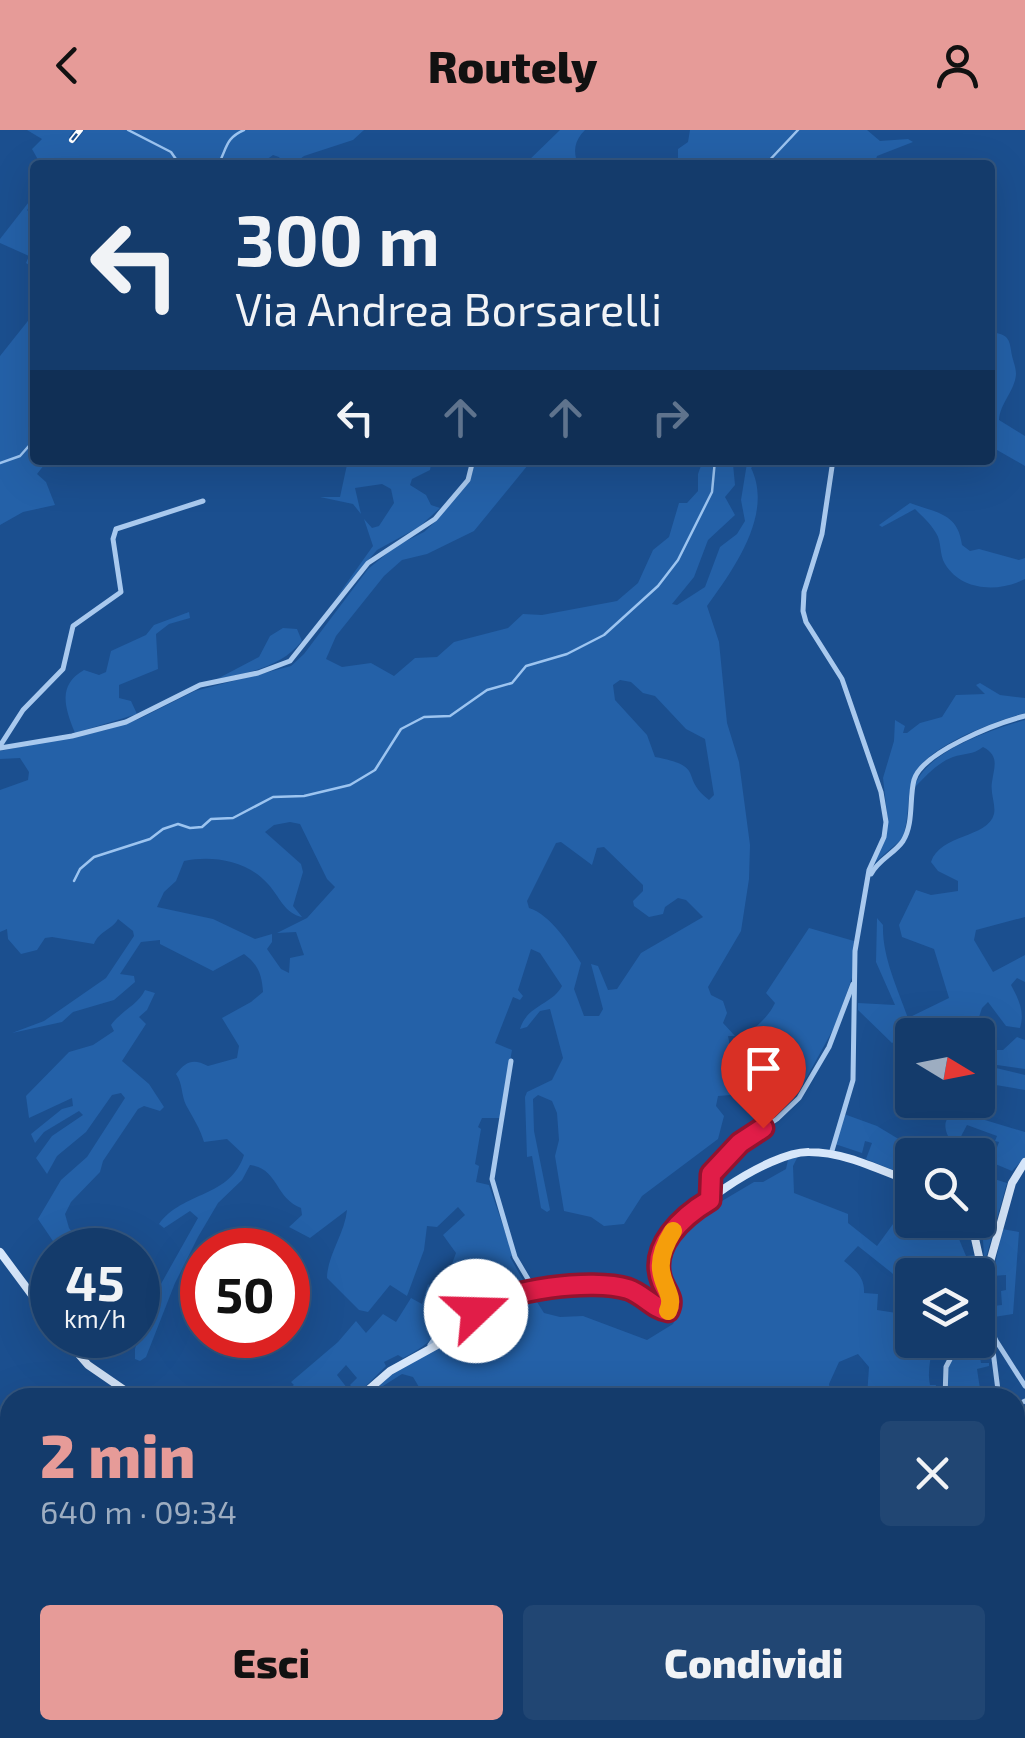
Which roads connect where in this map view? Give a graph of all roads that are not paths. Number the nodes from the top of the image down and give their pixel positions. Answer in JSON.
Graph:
{"nodes":[{"id":1,"x":472,"y":465,"type":"edge"},
{"id":2,"x":833,"y":465,"type":"edge"},
{"id":3,"x":202,"y":501,"type":"dead end"},
{"id":4,"x":1025,"y":716,"type":"edge"},
{"id":5,"x":0,"y":747,"type":"edge"},
{"id":6,"x":868,"y":881,"type":"junction"},
{"id":7,"x":854,"y":981,"type":"junction"},
{"id":8,"x":511,"y":1061,"type":"dead end"},
{"id":9,"x":831,"y":1154,"type":"junction"},
{"id":10,"x":1025,"y":1162,"type":"edge"},
{"id":11,"x":895,"y":1176,"type":"edge"},
{"id":12,"x":710,"y":1200,"type":"junction"},
{"id":13,"x":0,"y":1252,"type":"edge"},
{"id":14,"x":991,"y":1258,"type":"edge"},
{"id":15,"x":30,"y":1292,"type":"edge"},
{"id":16,"x":444,"y":1292,"type":"dead end"},
{"id":17,"x":535,"y":1292,"type":"junction"},
{"id":18,"x":995,"y":1339,"type":"edge"},
{"id":19,"x":426,"y":1352,"type":"junction"},
{"id":20,"x":82,"y":1358,"type":"edge"},
{"id":21,"x":951,"y":1358,"type":"edge"},
{"id":22,"x":993,"y":1358,"type":"edge"},
{"id":23,"x":1025,"y":1386,"type":"edge"},
{"id":24,"x":121,"y":1388,"type":"edge"},
{"id":25,"x":371,"y":1388,"type":"edge"},
{"id":26,"x":945,"y":1388,"type":"edge"},
{"id":27,"x":998,"y":1388,"type":"edge"}],
"edges":[{"from":1,"to":5,"type":"street"},
{"from":2,"to":6,"type":"street"},
{"from":3,"to":5,"type":"street"},
{"from":4,"to":6,"type":"street"},
{"from":6,"to":7,"type":"street"},
{"from":7,"to":9,"type":"street"},
{"from":7,"to":12,"type":"street"},
{"from":8,"to":17,"type":"street"},
{"from":9,"to":11,"type":"main road"},
{"from":9,"to":12,"type":"main road"},
{"from":10,"to":14,"type":"main road"},
{"from":12,"to":17,"type":"main road"},
{"from":13,"to":15,"type":"main road"},
{"from":16,"to":19,"type":"street"},
{"from":17,"to":19,"type":"main road"},
{"from":18,"to":23,"type":"street"},
{"from":19,"to":25,"type":"main road"},
{"from":20,"to":24,"type":"main road"},
{"from":21,"to":26,"type":"street"},
{"from":22,"to":27,"type":"street"}]}
